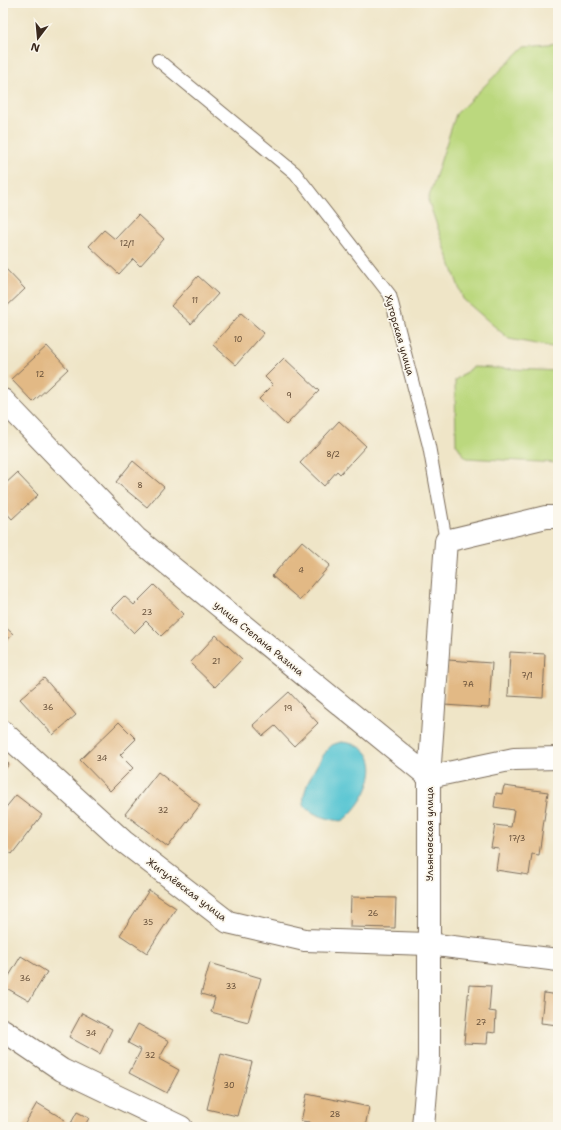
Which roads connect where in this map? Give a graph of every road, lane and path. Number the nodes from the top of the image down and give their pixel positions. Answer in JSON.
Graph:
{"nodes":[{"id":1,"x":158,"y":60,"type":"dead end"},
{"id":2,"x":3,"y":400,"type":"edge"},
{"id":3,"x":558,"y":517,"type":"edge"},
{"id":4,"x":446,"y":540,"type":"junction"},
{"id":5,"x":3,"y":732,"type":"edge"},
{"id":6,"x":558,"y":758,"type":"edge"},
{"id":7,"x":429,"y":777,"type":"junction"},
{"id":8,"x":428,"y":944,"type":"junction"},
{"id":9,"x":558,"y":960,"type":"edge"},
{"id":10,"x":3,"y":1030,"type":"edge"},
{"id":11,"x":181,"y":1127,"type":"edge"},
{"id":12,"x":423,"y":1127,"type":"edge"}],
"edges":[{"from":1,"to":4,"type":"lane","name":"Хуторская улица"},
{"from":2,"to":7,"type":"street","name":"улица Степана Разина"},
{"from":3,"to":4,"type":"street"},
{"from":4,"to":7,"type":"street","name":"Ульяновская улица"},
{"from":5,"to":8,"type":"street","name":"Жигулёвская улица"},
{"from":6,"to":7,"type":"street"},
{"from":7,"to":8,"type":"street","name":"Ульяновская улица"},
{"from":8,"to":9,"type":"street","name":"Жигулёвская улица"},
{"from":8,"to":12,"type":"street","name":"Ульяновская улица"},
{"from":10,"to":11,"type":"street"}]}
